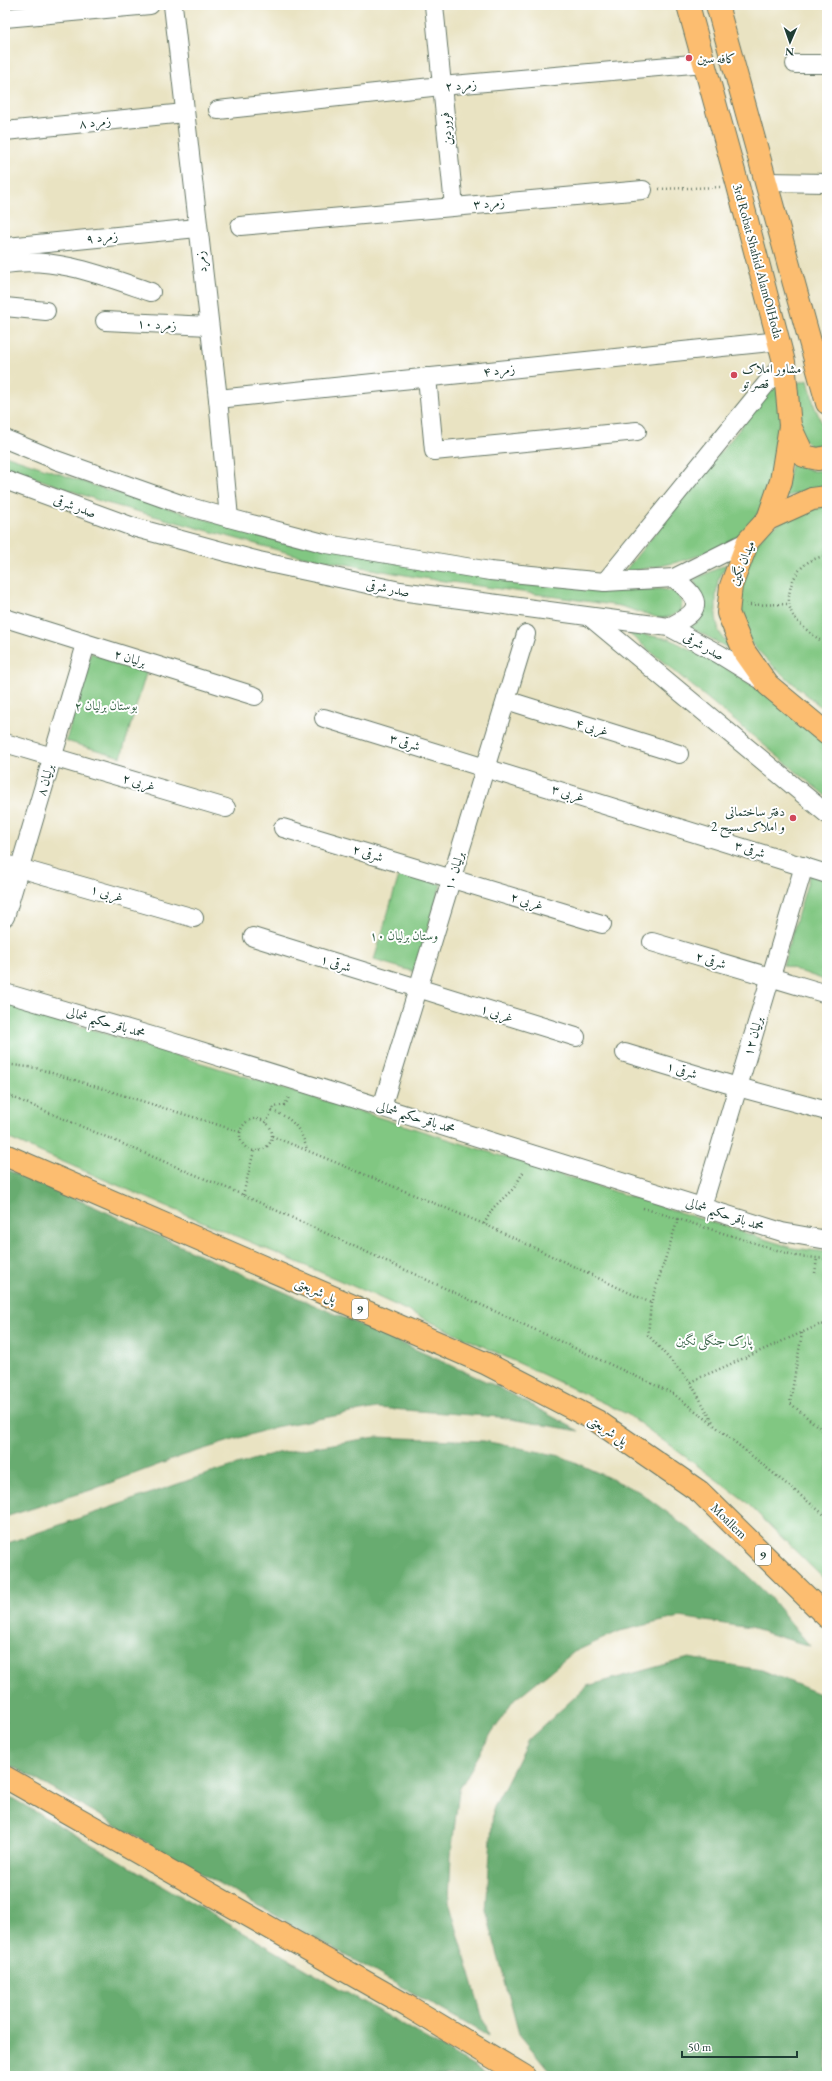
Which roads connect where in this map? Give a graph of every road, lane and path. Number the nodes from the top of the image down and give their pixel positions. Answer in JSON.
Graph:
{"nodes":[{"id":1,"x":150,"y":5,"type":"edge"},
{"id":2,"x":172,"y":5,"type":"edge"},
{"id":3,"x":434,"y":5,"type":"edge"},
{"id":4,"x":688,"y":5,"type":"edge"},
{"id":5,"x":717,"y":5,"type":"edge"},
{"id":6,"x":5,"y":18,"type":"edge"},
{"id":7,"x":704,"y":64,"type":"junction"},
{"id":8,"x":795,"y":64,"type":"dead end"},
{"id":9,"x":827,"y":64,"type":"edge"},
{"id":10,"x":441,"y":86,"type":"junction"},
{"id":11,"x":218,"y":110,"type":"dead end"},
{"id":12,"x":185,"y":113,"type":"junction"},
{"id":13,"x":5,"y":131,"type":"edge"},
{"id":14,"x":766,"y":182,"type":"junction"},
{"id":15,"x":827,"y":183,"type":"edge"},
{"id":16,"x":738,"y":186,"type":"junction"},
{"id":17,"x":643,"y":190,"type":"joint"},
{"id":18,"x":454,"y":206,"type":"junction"},
{"id":19,"x":240,"y":226,"type":"dead end"},
{"id":20,"x":197,"y":228,"type":"junction"},
{"id":21,"x":6,"y":255,"type":"edge"},
{"id":22,"x":151,"y":292,"type":"dead end"},
{"id":23,"x":5,"y":307,"type":"edge"},
{"id":24,"x":46,"y":312,"type":"dead end"},
{"id":25,"x":105,"y":321,"type":"dead end"},
{"id":26,"x":208,"y":326,"type":"junction"},
{"id":27,"x":782,"y":351,"type":"junction"},
{"id":28,"x":427,"y":377,"type":"junction"},
{"id":29,"x":218,"y":399,"type":"junction"},
{"id":30,"x":827,"y":403,"type":"edge"},
{"id":31,"x":790,"y":426,"type":"junction"},
{"id":32,"x":637,"y":431,"type":"dead end"},
{"id":33,"x":5,"y":439,"type":"edge"},
{"id":34,"x":827,"y":457,"type":"edge"},
{"id":35,"x":5,"y":480,"type":"edge"},
{"id":36,"x":826,"y":505,"type":"edge"},
{"id":37,"x":229,"y":518,"type":"junction"},
{"id":38,"x":768,"y":519,"type":"junction"},
{"id":39,"x":827,"y":531,"type":"edge"},
{"id":40,"x":748,"y":541,"type":"junction"},
{"id":41,"x":827,"y":555,"type":"edge"},
{"id":42,"x":674,"y":578,"type":"junction"},
{"id":43,"x":605,"y":582,"type":"junction"},
{"id":44,"x":789,"y":604,"type":"junction"},
{"id":45,"x":740,"y":606,"type":"dead end"},
{"id":46,"x":590,"y":616,"type":"junction"},
{"id":47,"x":5,"y":618,"type":"edge"},
{"id":48,"x":668,"y":627,"type":"junction"},
{"id":49,"x":526,"y":634,"type":"dead end"},
{"id":50,"x":86,"y":644,"type":"junction"},
{"id":51,"x":827,"y":646,"type":"edge"},
{"id":52,"x":768,"y":684,"type":"junction"},
{"id":53,"x":255,"y":696,"type":"dead end"},
{"id":54,"x":506,"y":700,"type":"junction"},
{"id":55,"x":324,"y":718,"type":"dead end"},
{"id":56,"x":827,"y":734,"type":"edge"},
{"id":57,"x":5,"y":742,"type":"edge"},
{"id":58,"x":679,"y":754,"type":"dead end"},
{"id":59,"x":52,"y":757,"type":"junction"},
{"id":60,"x":486,"y":767,"type":"junction"},
{"id":61,"x":226,"y":808,"type":"dead end"},
{"id":62,"x":827,"y":814,"type":"edge"},
{"id":63,"x":650,"y":818,"type":"joint"},
{"id":64,"x":283,"y":828,"type":"dead end"},
{"id":65,"x":12,"y":866,"type":"edge"},
{"id":66,"x":804,"y":866,"type":"junction"},
{"id":67,"x":827,"y":874,"type":"edge"},
{"id":68,"x":452,"y":878,"type":"junction"},
{"id":69,"x":5,"y":917,"type":"edge"},
{"id":70,"x":194,"y":918,"type":"dead end"},
{"id":71,"x":602,"y":924,"type":"dead end"},
{"id":72,"x":253,"y":938,"type":"dead end"},
{"id":73,"x":652,"y":942,"type":"dead end"},
{"id":74,"x":770,"y":978,"type":"junction"},
{"id":75,"x":419,"y":988,"type":"junction"},
{"id":76,"x":5,"y":993,"type":"edge"},
{"id":77,"x":827,"y":994,"type":"edge"},
{"id":78,"x":576,"y":1037,"type":"dead end"},
{"id":79,"x":625,"y":1053,"type":"dead end"},
{"id":80,"x":5,"y":1063,"type":"edge"},
{"id":81,"x":738,"y":1087,"type":"junction"},
{"id":82,"x":5,"y":1094,"type":"edge"},
{"id":83,"x":289,"y":1097,"type":"dead end"},
{"id":84,"x":382,"y":1107,"type":"junction"},
{"id":85,"x":272,"y":1111,"type":"junction"},
{"id":86,"x":827,"y":1111,"type":"edge"},
{"id":87,"x":266,"y":1123,"type":"junction"},
{"id":88,"x":241,"y":1132,"type":"junction"},
{"id":89,"x":272,"y":1136,"type":"junction"},
{"id":90,"x":254,"y":1151,"type":"junction"},
{"id":91,"x":307,"y":1151,"type":"junction"},
{"id":92,"x":5,"y":1155,"type":"edge"},
{"id":93,"x":524,"y":1171,"type":"dead end"},
{"id":94,"x":243,"y":1195,"type":"junction"},
{"id":95,"x":702,"y":1207,"type":"junction"},
{"id":96,"x":678,"y":1219,"type":"dead end"},
{"id":97,"x":484,"y":1224,"type":"junction"},
{"id":98,"x":827,"y":1240,"type":"edge"},
{"id":99,"x":817,"y":1258,"type":"dead end"},
{"id":100,"x":815,"y":1273,"type":"dead end"},
{"id":101,"x":651,"y":1303,"type":"junction"},
{"id":102,"x":827,"y":1324,"type":"edge"},
{"id":103,"x":802,"y":1333,"type":"junction"},
{"id":104,"x":690,"y":1382,"type":"junction"},
{"id":105,"x":714,"y":1425,"type":"junction"},
{"id":106,"x":827,"y":1434,"type":"edge"},
{"id":107,"x":827,"y":1517,"type":"edge"},
{"id":108,"x":827,"y":1617,"type":"edge"},
{"id":109,"x":5,"y":1777,"type":"edge"},
{"id":110,"x":524,"y":2076,"type":"edge"}],
"edges":[{"from":1,"to":6,"type":"street"},
{"from":2,"to":12,"type":"street","name":"زمرد"},
{"from":3,"to":10,"type":"street","name":"فروردین"},
{"from":4,"to":7,"type":"main road","name":"3rd Robat Shahid AlamOlHoda"},
{"from":5,"to":14,"type":"main road"},
{"from":7,"to":10,"type":"street","name":"زمرد ۲"},
{"from":7,"to":16,"type":"main road","name":"3rd Robat Shahid AlamOlHoda"},
{"from":8,"to":9,"type":"street"},
{"from":10,"to":11,"type":"street","name":"زمرد ۲"},
{"from":10,"to":18,"type":"street","name":"فروردین"},
{"from":12,"to":13,"type":"street","name":"زمرد ۸"},
{"from":12,"to":20,"type":"street","name":"زمرد"},
{"from":14,"to":15,"type":"street"},
{"from":14,"to":30,"type":"main road"},
{"from":16,"to":17,"type":"path"},
{"from":16,"to":27,"type":"main road","name":"3rd Robat Shahid AlamOlHoda"},
{"from":17,"to":18,"type":"street","name":"زمرد ۳"},
{"from":18,"to":19,"type":"street","name":"زمرد ۳"},
{"from":20,"to":21,"type":"street","name":"زمرد ۹"},
{"from":20,"to":26,"type":"street","name":"زمرد"},
{"from":21,"to":22,"type":"street"},
{"from":23,"to":24,"type":"street"},
{"from":25,"to":26,"type":"street","name":"زمرد ۱۰"},
{"from":26,"to":29,"type":"street","name":"زمرد"},
{"from":27,"to":28,"type":"street","name":"زمرد ۴"},
{"from":27,"to":31,"type":"main road","name":"3rd Robat Shahid AlamOlHoda"},
{"from":27,"to":43,"type":"street"},
{"from":28,"to":29,"type":"street","name":"زمرد ۴"},
{"from":28,"to":32,"type":"street"},
{"from":29,"to":37,"type":"street","name":"زمرد"},
{"from":31,"to":34,"type":"main road"},
{"from":31,"to":38,"type":"main road","name":"3rd Robat Shahid AlamOlHoda"},
{"from":33,"to":37,"type":"street"},
{"from":35,"to":46,"type":"street","name":"صدر شرقی"},
{"from":36,"to":38,"type":"main road","name":"میدان نگین"},
{"from":36,"to":39,"type":"path"},
{"from":37,"to":43,"type":"street"},
{"from":38,"to":40,"type":"main road","name":"میدان نگین"},
{"from":40,"to":42,"type":"street"},
{"from":40,"to":52,"type":"main road","name":"میدان نگین"},
{"from":41,"to":44,"type":"path"},
{"from":42,"to":43,"type":"street"},
{"from":42,"to":48,"type":"street"},
{"from":44,"to":45,"type":"path"},
{"from":44,"to":51,"type":"path"},
{"from":46,"to":48,"type":"street","name":"صدر شرقی"},
{"from":46,"to":62,"type":"street"},
{"from":47,"to":50,"type":"street","name":"برلیان ۲"},
{"from":48,"to":52,"type":"street","name":"صدر شرقی"},
{"from":49,"to":54,"type":"street","name":"برلیان ۱۰"},
{"from":50,"to":53,"type":"street","name":"برلیان ۲"},
{"from":50,"to":59,"type":"street","name":"برلیان ۸"},
{"from":52,"to":56,"type":"main road","name":"میدان نگین"},
{"from":54,"to":58,"type":"street","name":"۴ غربی"},
{"from":54,"to":60,"type":"street","name":"برلیان ۱۰"},
{"from":55,"to":60,"type":"street","name":"۳ شرقی"},
{"from":57,"to":59,"type":"street"},
{"from":59,"to":61,"type":"street","name":"۲ غربی"},
{"from":59,"to":65,"type":"street","name":"برلیان ۸"},
{"from":60,"to":63,"type":"street","name":"۳ غربی"},
{"from":60,"to":68,"type":"street","name":"برلیان ۱۰"},
{"from":63,"to":66,"type":"street","name":"۳ شرقی"},
{"from":64,"to":68,"type":"street","name":"۲ شرقی"},
{"from":65,"to":69,"type":"street","name":"برلیان ۸"},
{"from":65,"to":70,"type":"street","name":"۱ غربی"},
{"from":66,"to":67,"type":"street"},
{"from":66,"to":74,"type":"street","name":"برلیان ۱۲"},
{"from":68,"to":71,"type":"street","name":"۲ غربی"},
{"from":68,"to":75,"type":"street","name":"برلیان ۱۰"},
{"from":72,"to":75,"type":"street","name":"۱ شرقی"},
{"from":73,"to":74,"type":"street","name":"۲ شرقی"},
{"from":74,"to":77,"type":"street"},
{"from":74,"to":81,"type":"street","name":"برلیان ۱۲"},
{"from":75,"to":78,"type":"street","name":"۱ غربی"},
{"from":75,"to":84,"type":"street","name":"برلیان ۱۰"},
{"from":76,"to":84,"type":"street","name":"محمد باقر حکیم شمالی"},
{"from":79,"to":81,"type":"street","name":"۱ شرقی"},
{"from":80,"to":88,"type":"path"},
{"from":81,"to":86,"type":"street"},
{"from":81,"to":95,"type":"street","name":"برلیان ۱۲"},
{"from":82,"to":94,"type":"path"},
{"from":83,"to":85,"type":"path"},
{"from":84,"to":95,"type":"street","name":"محمد باقر حکیم شمالی"},
{"from":85,"to":87,"type":"path"},
{"from":85,"to":91,"type":"path"},
{"from":87,"to":88,"type":"path"},
{"from":87,"to":89,"type":"path"},
{"from":88,"to":90,"type":"path"},
{"from":89,"to":90,"type":"path"},
{"from":89,"to":91,"type":"path"},
{"from":90,"to":94,"type":"path"},
{"from":91,"to":97,"type":"path"},
{"from":92,"to":108,"type":"main road","name":"پل شریعتی","number":"9"},
{"from":93,"to":97,"type":"path"},
{"from":94,"to":105,"type":"path"},
{"from":95,"to":98,"type":"street","name":"محمد باقر حکیم شمالی"},
{"from":96,"to":101,"type":"path"},
{"from":97,"to":101,"type":"path"},
{"from":99,"to":100,"type":"path"},
{"from":101,"to":104,"type":"path"},
{"from":102,"to":103,"type":"path"},
{"from":103,"to":104,"type":"path"},
{"from":103,"to":106,"type":"path"},
{"from":104,"to":105,"type":"path"},
{"from":105,"to":107,"type":"path"},
{"from":109,"to":110,"type":"main road"}]}
